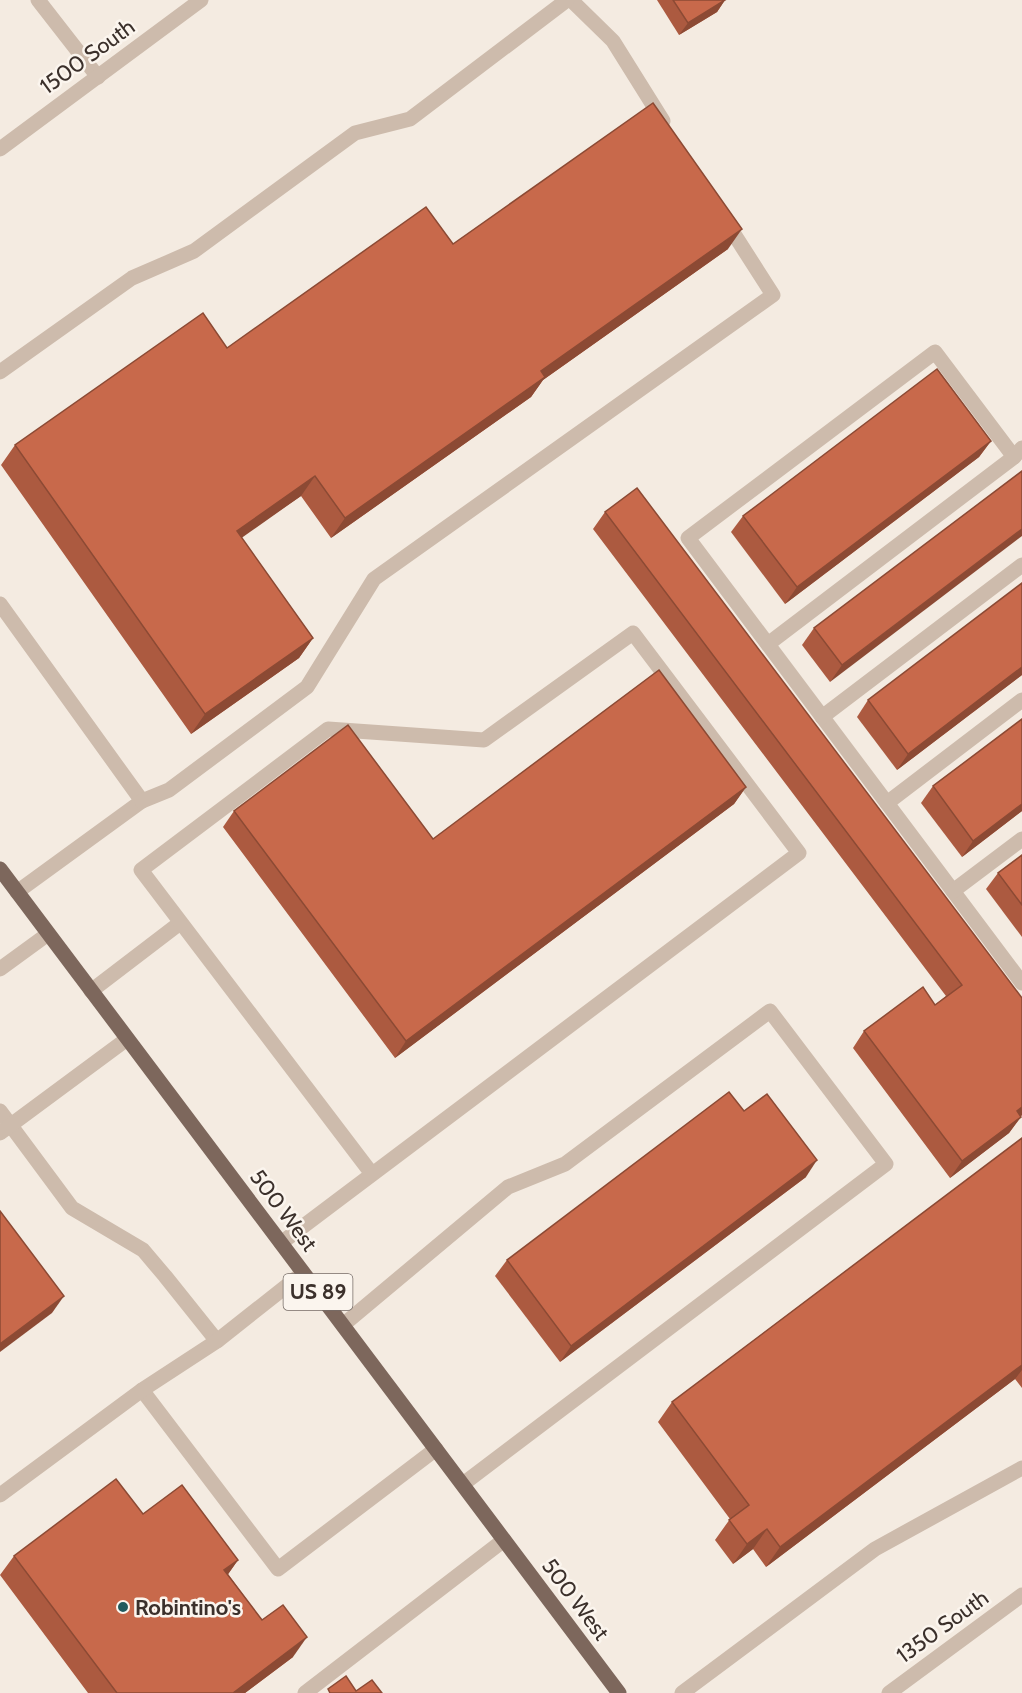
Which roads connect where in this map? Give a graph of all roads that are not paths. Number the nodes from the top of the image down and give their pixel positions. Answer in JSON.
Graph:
{"nodes":[{"id":1,"x":38,"y":0,"type":"edge"},
{"id":2,"x":201,"y":0,"type":"edge"},
{"id":3,"x":569,"y":0,"type":"edge"},
{"id":4,"x":98,"y":77,"type":"junction"},
{"id":5,"x":670,"y":132,"type":"edge"},
{"id":6,"x":0,"y":149,"type":"edge"},
{"id":7,"x":715,"y":204,"type":"edge"},
{"id":8,"x":0,"y":372,"type":"edge"},
{"id":9,"x":1018,"y":452,"type":"edge"},
{"id":10,"x":1022,"y":565,"type":"edge"},
{"id":11,"x":0,"y":604,"type":"edge"},
{"id":12,"x":768,"y":644,"type":"junction"},
{"id":13,"x":1022,"y":700,"type":"edge"},
{"id":14,"x":822,"y":717,"type":"junction"},
{"id":15,"x":142,"y":801,"type":"junction"},
{"id":16,"x":887,"y":803,"type":"junction"},
{"id":17,"x":1022,"y":839,"type":"edge"},
{"id":18,"x":0,"y":869,"type":"edge"},
{"id":19,"x":953,"y":891,"type":"junction"},
{"id":20,"x":17,"y":892,"type":"junction"},
{"id":21,"x":180,"y":923,"type":"junction"},
{"id":22,"x":48,"y":934,"type":"junction"},
{"id":23,"x":0,"y":969,"type":"edge"},
{"id":24,"x":1022,"y":983,"type":"edge"},
{"id":25,"x":92,"y":991,"type":"junction"},
{"id":26,"x":127,"y":1039,"type":"junction"},
{"id":27,"x":0,"y":1112,"type":"edge"},
{"id":28,"x":5,"y":1130,"type":"edge"},
{"id":29,"x":372,"y":1174,"type":"junction"},
{"id":30,"x":281,"y":1243,"type":"junction"},
{"id":31,"x":303,"y":1273,"type":"junction"},
{"id":32,"x":343,"y":1325,"type":"junction"},
{"id":33,"x":217,"y":1341,"type":"junction"},
{"id":34,"x":142,"y":1390,"type":"junction"},
{"id":35,"x":436,"y":1449,"type":"junction"},
{"id":36,"x":1022,"y":1468,"type":"edge"},
{"id":37,"x":463,"y":1484,"type":"junction"},
{"id":38,"x":0,"y":1495,"type":"edge"},
{"id":39,"x":504,"y":1540,"type":"junction"},
{"id":40,"x":1022,"y":1595,"type":"edge"},
{"id":41,"x":305,"y":1693,"type":"edge"},
{"id":42,"x":619,"y":1693,"type":"edge"},
{"id":43,"x":682,"y":1693,"type":"edge"},
{"id":44,"x":889,"y":1693,"type":"edge"}],
"edges":[{"from":1,"to":4,"type":"street"},
{"from":2,"to":4,"type":"street","name":"1500 South"},
{"from":3,"to":5,"type":"street"},
{"from":3,"to":8,"type":"street"},
{"from":4,"to":6,"type":"street","name":"1500 South"},
{"from":7,"to":15,"type":"street"},
{"from":9,"to":12,"type":"street"},
{"from":9,"to":12,"type":"street"},
{"from":10,"to":14,"type":"street"},
{"from":11,"to":15,"type":"street"},
{"from":12,"to":14,"type":"street"},
{"from":13,"to":16,"type":"street"},
{"from":14,"to":16,"type":"street"},
{"from":15,"to":20,"type":"street"},
{"from":16,"to":19,"type":"street"},
{"from":17,"to":19,"type":"street"},
{"from":18,"to":20,"type":"main road","name":"500 West","number":"US 89"},
{"from":19,"to":24,"type":"street"},
{"from":20,"to":22,"type":"main road","name":"500 West","number":"US 89"},
{"from":21,"to":25,"type":"street"},
{"from":21,"to":29,"type":"street"},
{"from":21,"to":29,"type":"street"},
{"from":22,"to":23,"type":"street"},
{"from":22,"to":25,"type":"main road","name":"500 West","number":"US 89"},
{"from":25,"to":26,"type":"main road","name":"500 West","number":"US 89"},
{"from":26,"to":28,"type":"street"},
{"from":26,"to":30,"type":"main road","name":"500 West","number":"US 89"},
{"from":27,"to":28,"type":"street"},
{"from":28,"to":33,"type":"street"},
{"from":29,"to":30,"type":"street"},
{"from":30,"to":31,"type":"main road","name":"500 West","number":"US 89"},
{"from":31,"to":32,"type":"main road","name":"500 West","number":"US 89"},
{"from":31,"to":33,"type":"street"},
{"from":32,"to":35,"type":"main road","name":"500 West","number":"US 89"},
{"from":32,"to":37,"type":"street"},
{"from":33,"to":34,"type":"street"},
{"from":34,"to":35,"type":"street"},
{"from":34,"to":38,"type":"street"},
{"from":35,"to":37,"type":"main road","name":"500 West","number":"US 89"},
{"from":36,"to":43,"type":"street"},
{"from":37,"to":39,"type":"main road","name":"500 West","number":"US 89"},
{"from":39,"to":41,"type":"street"},
{"from":39,"to":42,"type":"main road","name":"500 West","number":"US 89"},
{"from":40,"to":44,"type":"street","name":"1350 South"}]}
